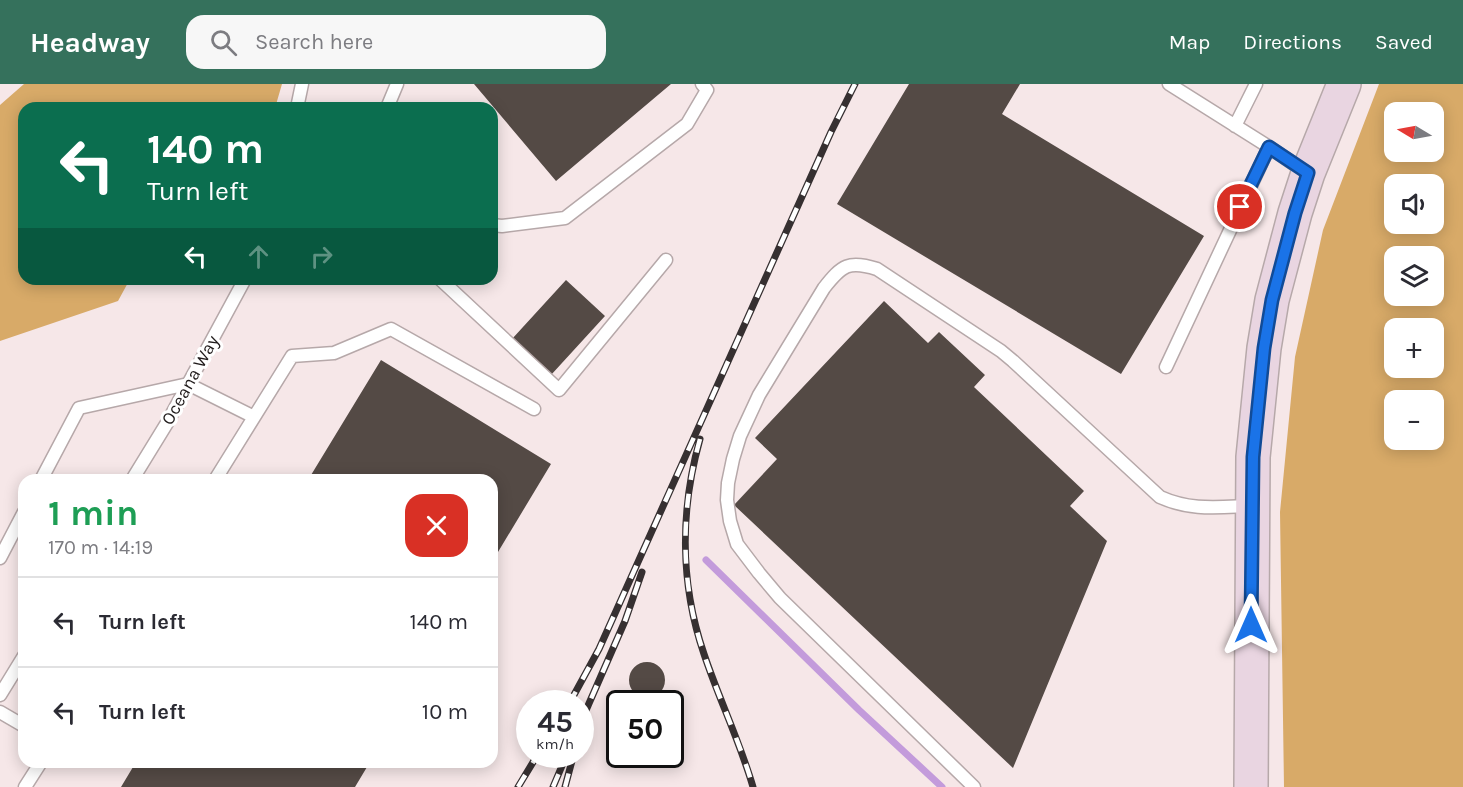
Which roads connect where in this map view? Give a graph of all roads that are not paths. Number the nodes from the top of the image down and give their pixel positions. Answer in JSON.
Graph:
{"nodes":[{"id":1,"x":302,"y":84,"type":"edge"},
{"id":2,"x":397,"y":84,"type":"edge"},
{"id":3,"x":702,"y":84,"type":"edge"},
{"id":4,"x":1169,"y":84,"type":"edge"},
{"id":5,"x":1256,"y":84,"type":"edge"},
{"id":6,"x":1344,"y":84,"type":"edge"},
{"id":7,"x":298,"y":102,"type":"edge"},
{"id":8,"x":390,"y":102,"type":"edge"},
{"id":9,"x":1235,"y":126,"type":"junction"},
{"id":10,"x":1269,"y":147,"type":"junction"},
{"id":11,"x":1308,"y":173,"type":"junction"},
{"id":12,"x":498,"y":226,"type":"edge"},
{"id":13,"x":666,"y":260,"type":"dead end"},
{"id":14,"x":242,"y":285,"type":"edge"},
{"id":15,"x":446,"y":285,"type":"edge"},
{"id":16,"x":1166,"y":367,"type":"dead end"},
{"id":17,"x":188,"y":384,"type":"junction"},
{"id":18,"x":534,"y":409,"type":"dead end"},
{"id":19,"x":254,"y":417,"type":"junction"},
{"id":20,"x":44,"y":474,"type":"edge"},
{"id":21,"x":136,"y":474,"type":"edge"},
{"id":22,"x":219,"y":474,"type":"edge"},
{"id":23,"x":1252,"y":506,"type":"junction"},
{"id":24,"x":18,"y":524,"type":"edge"},
{"id":25,"x":0,"y":558,"type":"edge"},
{"id":26,"x":18,"y":666,"type":"edge"},
{"id":27,"x":0,"y":695,"type":"edge"},
{"id":28,"x":0,"y":712,"type":"edge"},
{"id":29,"x":18,"y":722,"type":"edge"},
{"id":30,"x":37,"y":768,"type":"edge"},
{"id":31,"x":25,"y":787,"type":"edge"},
{"id":32,"x":974,"y":787,"type":"edge"},
{"id":33,"x":1251,"y":787,"type":"edge"}],
"edges":[{"from":1,"to":7,"type":"lane"},
{"from":2,"to":8,"type":"lane"},
{"from":3,"to":12,"type":"lane"},
{"from":4,"to":9,"type":"lane"},
{"from":5,"to":9,"type":"lane"},
{"from":6,"to":11,"type":"main road"},
{"from":9,"to":10,"type":"lane"},
{"from":10,"to":11,"type":"lane"},
{"from":10,"to":16,"type":"lane"},
{"from":11,"to":23,"type":"main road"},
{"from":13,"to":15,"type":"lane"},
{"from":14,"to":17,"type":"lane","name":"Oceana Way"},
{"from":17,"to":19,"type":"lane"},
{"from":17,"to":20,"type":"lane"},
{"from":17,"to":21,"type":"lane","name":"Oceana Way"},
{"from":18,"to":19,"type":"lane"},
{"from":19,"to":22,"type":"lane"},
{"from":23,"to":32,"type":"lane"},
{"from":23,"to":33,"type":"main road"},
{"from":24,"to":25,"type":"lane"},
{"from":26,"to":27,"type":"lane"},
{"from":28,"to":29,"type":"lane"},
{"from":30,"to":31,"type":"lane"}]}
